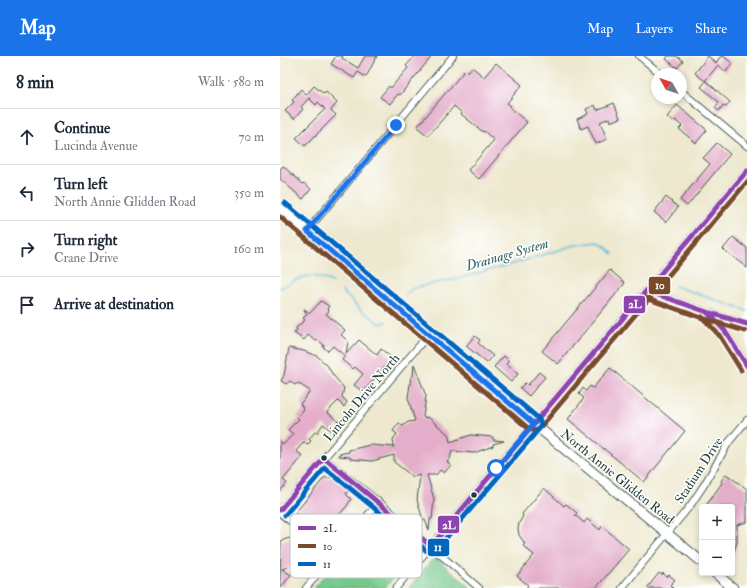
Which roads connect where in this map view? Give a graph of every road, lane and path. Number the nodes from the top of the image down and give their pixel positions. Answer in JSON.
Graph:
{"nodes":[{"id":1,"x":453,"y":56,"type":"edge"},
{"id":2,"x":639,"y":56,"type":"edge"},
{"id":3,"x":654,"y":68,"type":"edge"},
{"id":4,"x":687,"y":96,"type":"edge"},
{"id":5,"x":747,"y":146,"type":"edge"},
{"id":6,"x":747,"y":171,"type":"edge"},
{"id":7,"x":280,"y":208,"type":"edge"},
{"id":8,"x":307,"y":231,"type":"junction"},
{"id":9,"x":647,"y":291,"type":"junction"},
{"id":10,"x":707,"y":312,"type":"junction"},
{"id":11,"x":747,"y":324,"type":"edge"},
{"id":12,"x":429,"y":334,"type":"junction"},
{"id":13,"x":747,"y":366,"type":"edge"},
{"id":14,"x":747,"y":420,"type":"edge"},
{"id":15,"x":534,"y":424,"type":"junction"},
{"id":16,"x":324,"y":458,"type":"junction"},
{"id":17,"x":379,"y":502,"type":"junction"},
{"id":18,"x":280,"y":512,"type":"edge"},
{"id":19,"x":369,"y":514,"type":"edge"},
{"id":20,"x":393,"y":514,"type":"edge"},
{"id":21,"x":290,"y":520,"type":"edge"},
{"id":22,"x":668,"y":532,"type":"junction"},
{"id":23,"x":422,"y":538,"type":"edge"},
{"id":24,"x":431,"y":546,"type":"junction"},
{"id":25,"x":422,"y":557,"type":"edge"},
{"id":26,"x":699,"y":559,"type":"edge"},
{"id":27,"x":719,"y":576,"type":"edge"},
{"id":28,"x":314,"y":578,"type":"edge"},
{"id":29,"x":404,"y":578,"type":"edge"},
{"id":30,"x":306,"y":588,"type":"edge"},
{"id":31,"x":396,"y":588,"type":"edge"},
{"id":32,"x":479,"y":588,"type":"edge"},
{"id":33,"x":622,"y":588,"type":"edge"},
{"id":34,"x":733,"y":588,"type":"edge"}],
"edges":[{"from":1,"to":8,"type":"street"},
{"from":2,"to":3,"type":"street"},
{"from":4,"to":5,"type":"street"},
{"from":6,"to":9,"type":"street"},
{"from":7,"to":8,"type":"main road","name":"North Annie Glidden Road"},
{"from":8,"to":12,"type":"main road","name":"North Annie Glidden Road"},
{"from":9,"to":10,"type":"street"},
{"from":9,"to":15,"type":"street"},
{"from":10,"to":11,"type":"street"},
{"from":10,"to":13,"type":"street"},
{"from":12,"to":15,"type":"main road","name":"North Annie Glidden Road"},
{"from":12,"to":16,"type":"street","name":"Lincoln Drive North"},
{"from":14,"to":22,"type":"street","name":"Stadium Drive"},
{"from":15,"to":22,"type":"main road","name":"North Annie Glidden Road"},
{"from":15,"to":24,"type":"street"},
{"from":16,"to":17,"type":"street"},
{"from":16,"to":18,"type":"street","name":"Lincoln Drive North"},
{"from":17,"to":19,"type":"street"},
{"from":17,"to":20,"type":"street"},
{"from":18,"to":21,"type":"street"},
{"from":22,"to":26,"type":"main road","name":"North Annie Glidden Road"},
{"from":22,"to":33,"type":"street","name":"Stadium Drive"},
{"from":23,"to":24,"type":"street"},
{"from":24,"to":25,"type":"street"},
{"from":24,"to":32,"type":"street"},
{"from":27,"to":34,"type":"main road"},
{"from":28,"to":30,"type":"street"},
{"from":29,"to":31,"type":"street"}]}
